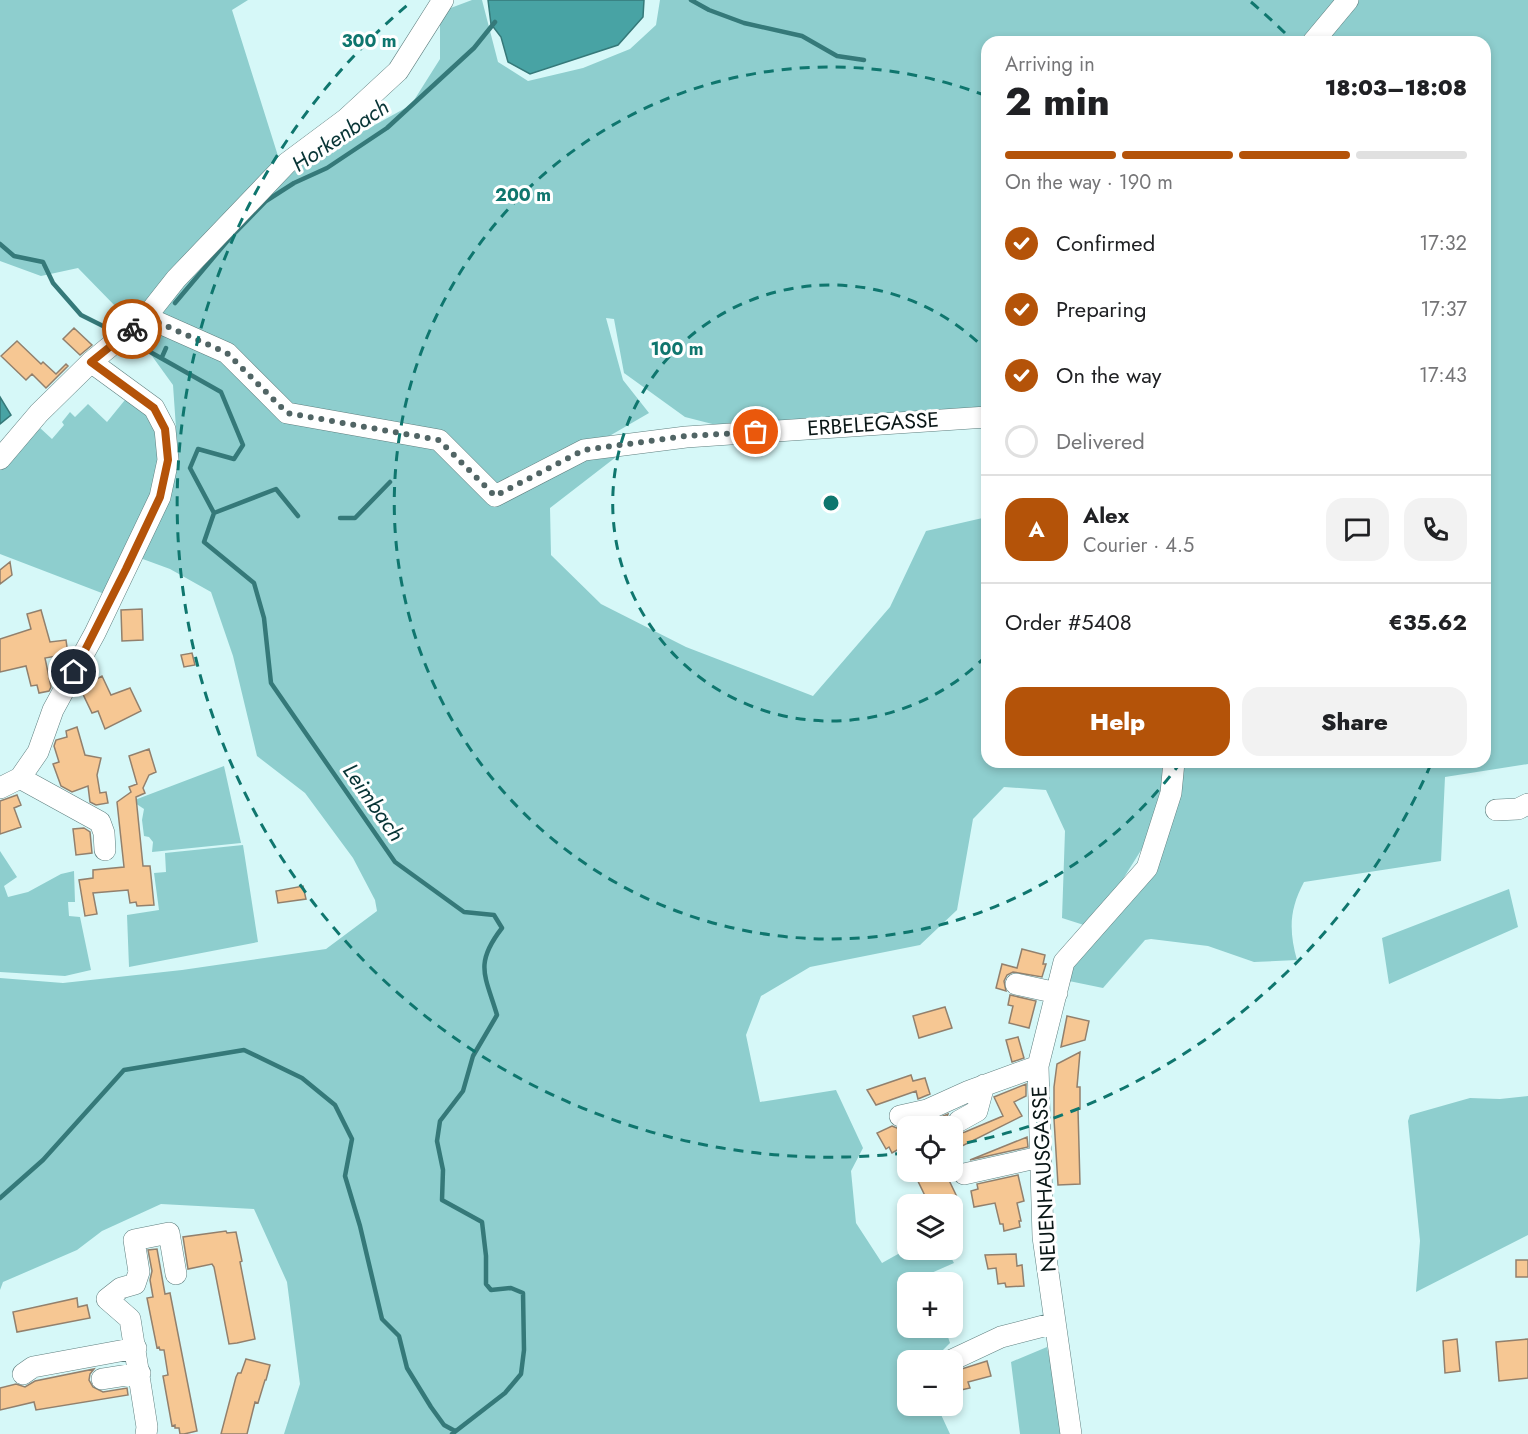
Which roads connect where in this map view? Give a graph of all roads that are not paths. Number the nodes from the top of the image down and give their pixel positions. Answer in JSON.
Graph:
{"nodes":[{"id":1,"x":443,"y":0,"type":"edge"},
{"id":2,"x":1348,"y":0,"type":"edge"},
{"id":3,"x":1318,"y":36,"type":"edge"},
{"id":4,"x":146,"y":317,"type":"junction"},
{"id":5,"x":99,"y":356,"type":"junction"},
{"id":6,"x":981,"y":417,"type":"edge"},
{"id":7,"x":0,"y":459,"type":"edge"},
{"id":8,"x":1173,"y":768,"type":"edge"},
{"id":9,"x":21,"y":778,"type":"junction"},
{"id":10,"x":0,"y":788,"type":"edge"},
{"id":11,"x":1528,"y":804,"type":"edge"},
{"id":12,"x":1496,"y":810,"type":"dead end"},
{"id":13,"x":105,"y":850,"type":"dead end"},
{"id":14,"x":1016,"y":984,"type":"dead end"},
{"id":15,"x":1057,"y":993,"type":"junction"},
{"id":16,"x":1038,"y":1066,"type":"junction"},
{"id":17,"x":984,"y":1085,"type":"junction"},
{"id":18,"x":900,"y":1116,"type":"dead end"},
{"id":19,"x":963,"y":1119,"type":"edge"},
{"id":20,"x":1040,"y":1157,"type":"junction"},
{"id":21,"x":964,"y":1174,"type":"dead end"},
{"id":22,"x":176,"y":1274,"type":"dead end"},
{"id":23,"x":1055,"y":1323,"type":"junction"},
{"id":24,"x":136,"y":1348,"type":"junction"},
{"id":25,"x":963,"y":1355,"type":"edge"},
{"id":26,"x":140,"y":1373,"type":"junction"},
{"id":27,"x":23,"y":1374,"type":"dead end"},
{"id":28,"x":102,"y":1379,"type":"dead end"},
{"id":29,"x":146,"y":1434,"type":"edge"},
{"id":30,"x":1071,"y":1434,"type":"edge"}],
"edges":[{"from":1,"to":4,"type":"street"},
{"from":2,"to":3,"type":"street"},
{"from":4,"to":5,"type":"street"},
{"from":4,"to":6,"type":"street","name":"ERBELEGASSE"},
{"from":5,"to":7,"type":"street"},
{"from":5,"to":9,"type":"street"},
{"from":8,"to":15,"type":"street","name":"NEUENHAUSGASSE"},
{"from":9,"to":10,"type":"street"},
{"from":9,"to":13,"type":"street"},
{"from":11,"to":12,"type":"street"},
{"from":14,"to":15,"type":"street"},
{"from":15,"to":16,"type":"street","name":"NEUENHAUSGASSE"},
{"from":16,"to":17,"type":"street"},
{"from":16,"to":20,"type":"street","name":"NEUENHAUSGASSE"},
{"from":17,"to":18,"type":"street"},
{"from":17,"to":19,"type":"street"},
{"from":20,"to":21,"type":"street"},
{"from":20,"to":23,"type":"street","name":"NEUENHAUSGASSE"},
{"from":22,"to":24,"type":"street"},
{"from":23,"to":25,"type":"street"},
{"from":23,"to":30,"type":"street","name":"NEUENHAUSGASSE"},
{"from":24,"to":26,"type":"street"},
{"from":24,"to":27,"type":"street"},
{"from":26,"to":28,"type":"street"},
{"from":26,"to":29,"type":"street"}]}
